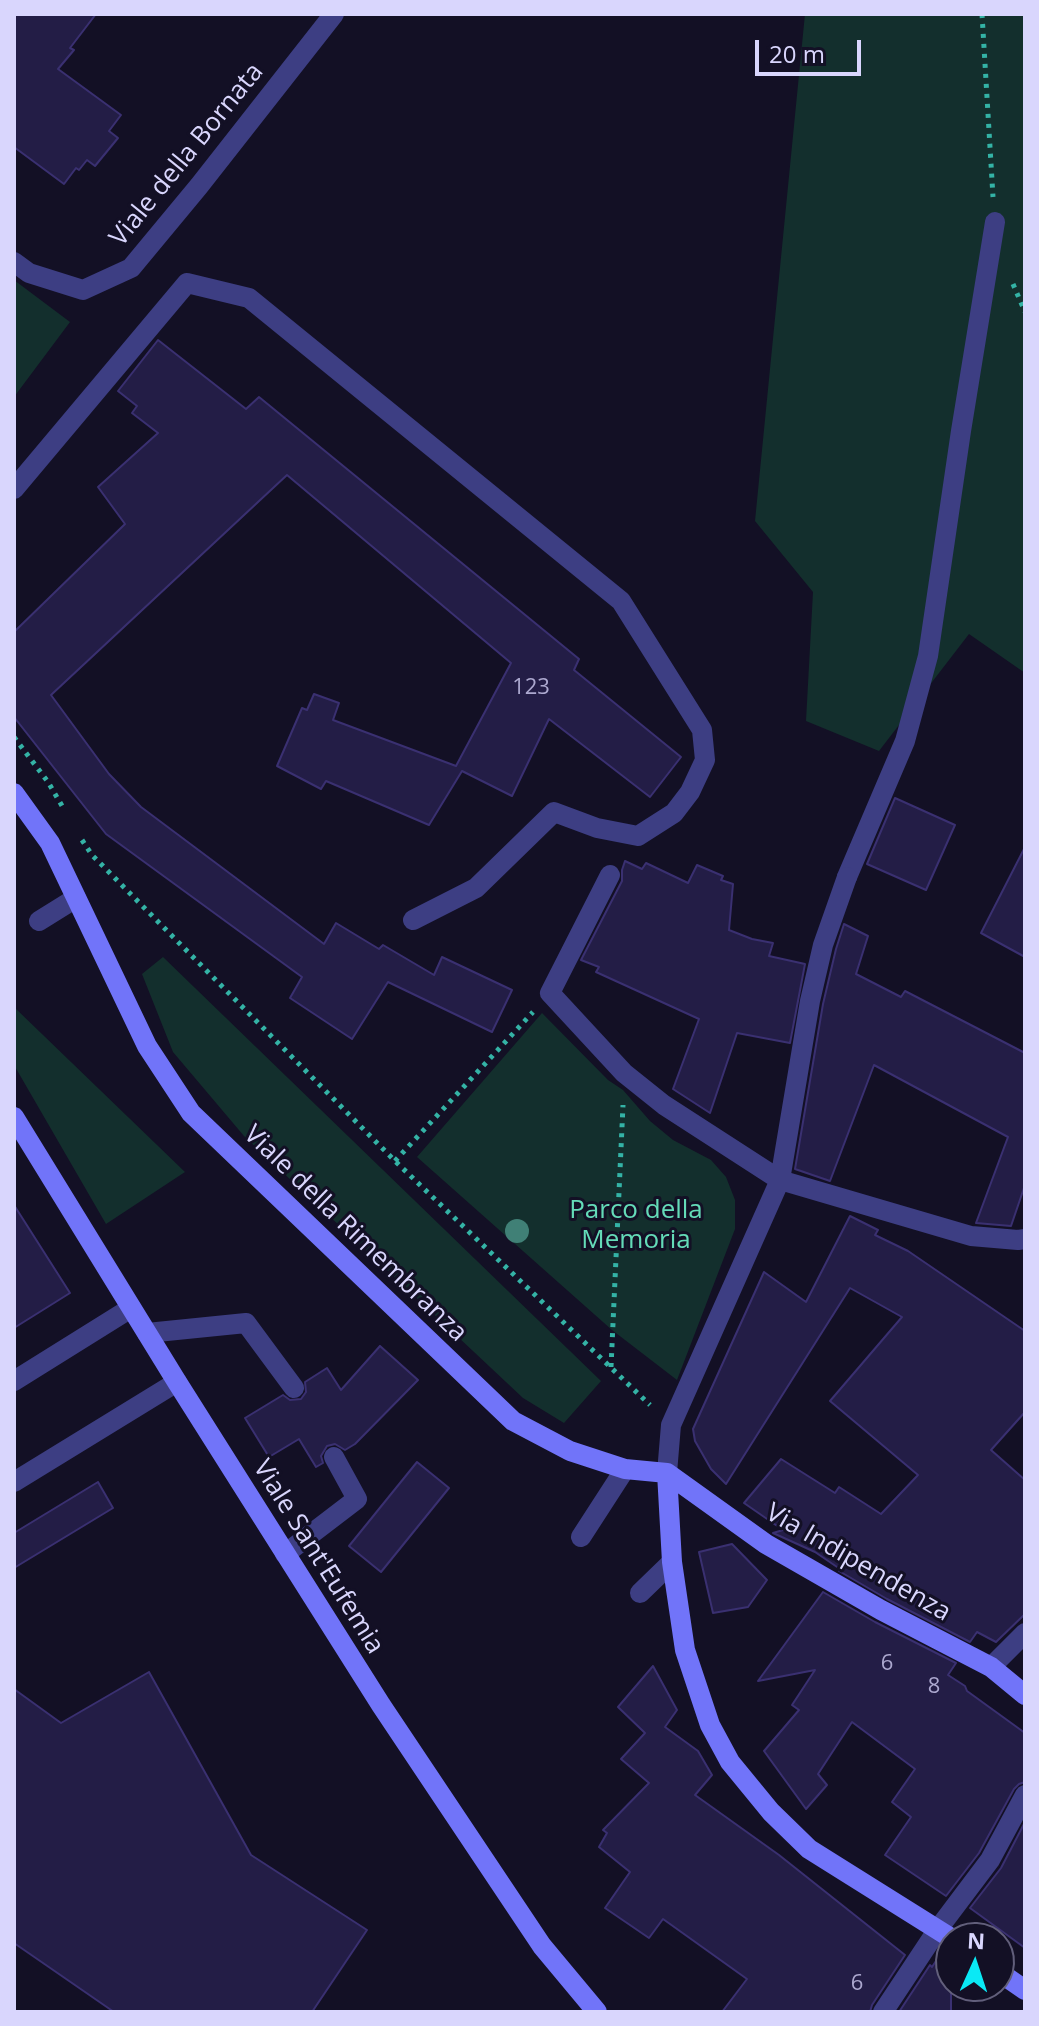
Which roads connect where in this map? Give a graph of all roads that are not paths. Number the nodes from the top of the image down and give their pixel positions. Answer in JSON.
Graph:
{"nodes":[{"id":1,"x":334,"y":14,"type":"edge"},
{"id":2,"x":995,"y":222,"type":"road end"},
{"id":3,"x":14,"y":262,"type":"edge"},
{"id":4,"x":14,"y":489,"type":"edge"},
{"id":5,"x":14,"y":793,"type":"edge"},
{"id":6,"x":610,"y":875,"type":"dead end"},
{"id":7,"x":76,"y":898,"type":"junction"},
{"id":8,"x":413,"y":920,"type":"dead end"},
{"id":9,"x":39,"y":921,"type":"dead end"},
{"id":10,"x":14,"y":1117,"type":"edge"},
{"id":11,"x":780,"y":1180,"type":"junction"},
{"id":12,"x":1025,"y":1239,"type":"edge"},
{"id":13,"x":131,"y":1308,"type":"junction"},
{"id":14,"x":147,"y":1333,"type":"junction"},
{"id":15,"x":14,"y":1381,"type":"edge"},
{"id":16,"x":177,"y":1382,"type":"junction"},
{"id":17,"x":294,"y":1388,"type":"dead end"},
{"id":18,"x":334,"y":1457,"type":"dead end"},
{"id":19,"x":625,"y":1469,"type":"junction"},
{"id":20,"x":667,"y":1473,"type":"junction"},
{"id":21,"x":14,"y":1482,"type":"edge"},
{"id":22,"x":581,"y":1537,"type":"dead end"},
{"id":23,"x":285,"y":1554,"type":"junction"},
{"id":24,"x":672,"y":1562,"type":"junction"},
{"id":25,"x":640,"y":1593,"type":"dead end"},
{"id":26,"x":1025,"y":1633,"type":"edge"},
{"id":27,"x":991,"y":1667,"type":"junction"},
{"id":28,"x":1025,"y":1695,"type":"edge"},
{"id":29,"x":1025,"y":1795,"type":"edge"},
{"id":30,"x":952,"y":1922,"type":"edge"},
{"id":31,"x":935,"y":1928,"type":"edge"},
{"id":32,"x":935,"y":1947,"type":"edge"},
{"id":33,"x":597,"y":2012,"type":"edge"},
{"id":34,"x":883,"y":2012,"type":"edge"}],
"edges":[{"from":1,"to":3,"type":"street","name":"Viale della Bornata"},
{"from":2,"to":11,"type":"street"},
{"from":4,"to":8,"type":"street"},
{"from":5,"to":7,"type":"street"},
{"from":6,"to":11,"type":"street"},
{"from":7,"to":9,"type":"street"},
{"from":7,"to":19,"type":"street","name":"Viale della Rimembranza"},
{"from":10,"to":13,"type":"street","name":"Viale Sant'Eufemia"},
{"from":11,"to":12,"type":"street"},
{"from":11,"to":20,"type":"street"},
{"from":13,"to":14,"type":"street","name":"Viale Sant'Eufemia"},
{"from":13,"to":15,"type":"street"},
{"from":14,"to":16,"type":"street","name":"Viale Sant'Eufemia"},
{"from":14,"to":17,"type":"street"},
{"from":16,"to":21,"type":"street"},
{"from":16,"to":23,"type":"street","name":"Viale Sant'Eufemia"},
{"from":18,"to":23,"type":"street"},
{"from":19,"to":20,"type":"street","name":"Viale della Rimembranza"},
{"from":19,"to":22,"type":"street"},
{"from":20,"to":24,"type":"street"},
{"from":20,"to":27,"type":"street","name":"Via Indipendenza"},
{"from":23,"to":33,"type":"street","name":"Viale Sant'Eufemia"},
{"from":24,"to":25,"type":"street"},
{"from":24,"to":31,"type":"street"},
{"from":26,"to":27,"type":"street"},
{"from":27,"to":28,"type":"street","name":"Via Indipendenza"},
{"from":29,"to":30,"type":"street"},
{"from":32,"to":34,"type":"street"}]}
